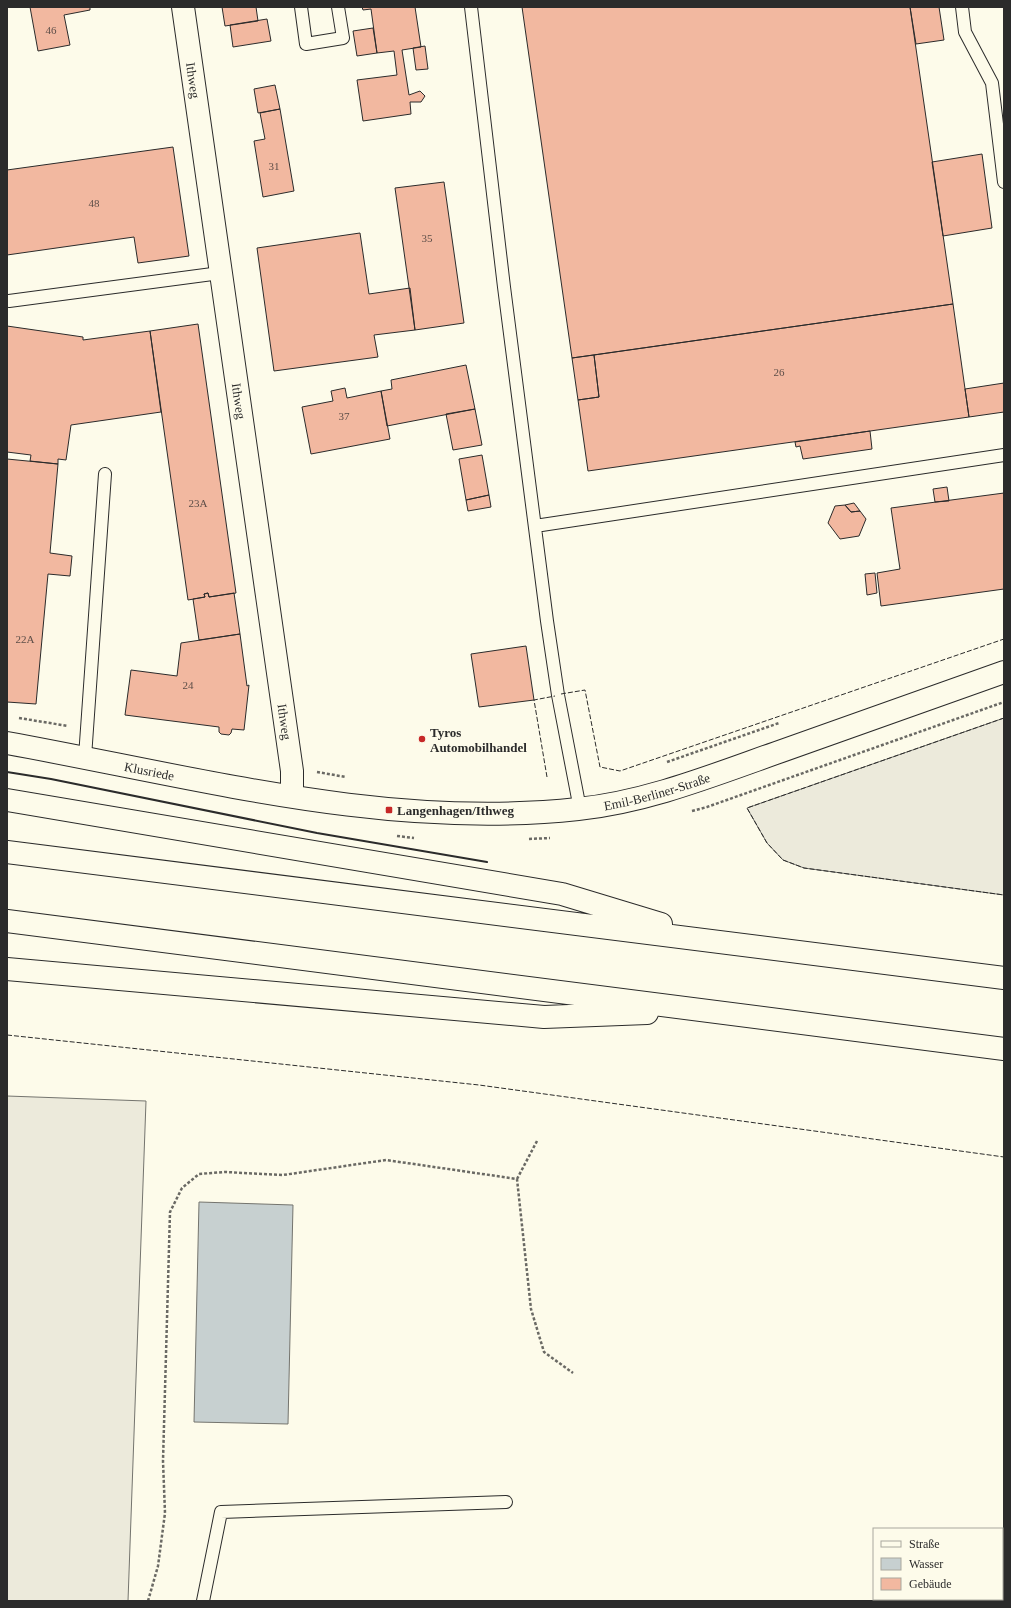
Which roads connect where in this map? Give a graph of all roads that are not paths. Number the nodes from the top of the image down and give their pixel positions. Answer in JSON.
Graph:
{"nodes":[{"id":1,"x":183,"y":7,"type":"edge"},
{"id":2,"x":301,"y":7,"type":"edge"},
{"id":3,"x":338,"y":7,"type":"edge"},
{"id":4,"x":471,"y":7,"type":"edge"},
{"id":5,"x":962,"y":7,"type":"edge"},
{"id":6,"x":1004,"y":182,"type":"edge"},
{"id":7,"x":220,"y":273,"type":"junction"},
{"id":8,"x":9,"y":301,"type":"dead end"},
{"id":9,"x":1004,"y":455,"type":"edge"},
{"id":10,"x":105,"y":474,"type":"dead end"},
{"id":11,"x":535,"y":526,"type":"junction"},
{"id":12,"x":1004,"y":672,"type":"edge"},
{"id":13,"x":7,"y":744,"type":"edge"},
{"id":14,"x":85,"y":757,"type":"junction"},
{"id":15,"x":292,"y":796,"type":"junction"},
{"id":16,"x":7,"y":800,"type":"edge"},
{"id":17,"x":580,"y":809,"type":"junction"},
{"id":18,"x":7,"y":852,"type":"edge"},
{"id":19,"x":7,"y":922,"type":"edge"},
{"id":20,"x":722,"y":942,"type":"junction"},
{"id":21,"x":7,"y":969,"type":"edge"},
{"id":22,"x":1004,"y":978,"type":"edge"},
{"id":23,"x":714,"y":1011,"type":"junction"},
{"id":24,"x":1004,"y":1049,"type":"edge"},
{"id":25,"x":506,"y":1502,"type":"dead end"},
{"id":26,"x":202,"y":1601,"type":"edge"}],
"edges":[{"from":1,"to":7,"type":"main road","name":"Ithweg"},
{"from":2,"to":3,"type":"lane"},
{"from":4,"to":11,"type":"lane"},
{"from":5,"to":6,"type":"lane"},
{"from":7,"to":8,"type":"lane"},
{"from":7,"to":15,"type":"main road","name":"Ithweg"},
{"from":9,"to":11,"type":"lane"},
{"from":10,"to":14,"type":"lane"},
{"from":11,"to":17,"type":"lane"},
{"from":12,"to":17,"type":"main road","name":"Emil-Berliner-Straße"},
{"from":13,"to":14,"type":"main road","name":"Klusriede"},
{"from":14,"to":15,"type":"main road","name":"Klusriede"},
{"from":15,"to":17,"type":"main road","name":"Emil-Berliner-Straße"},
{"from":16,"to":20,"type":"main road"},
{"from":18,"to":20,"type":"main road"},
{"from":19,"to":23,"type":"main road"},
{"from":20,"to":22,"type":"main road"},
{"from":21,"to":23,"type":"main road"},
{"from":23,"to":24,"type":"main road"},
{"from":25,"to":26,"type":"lane"}]}
